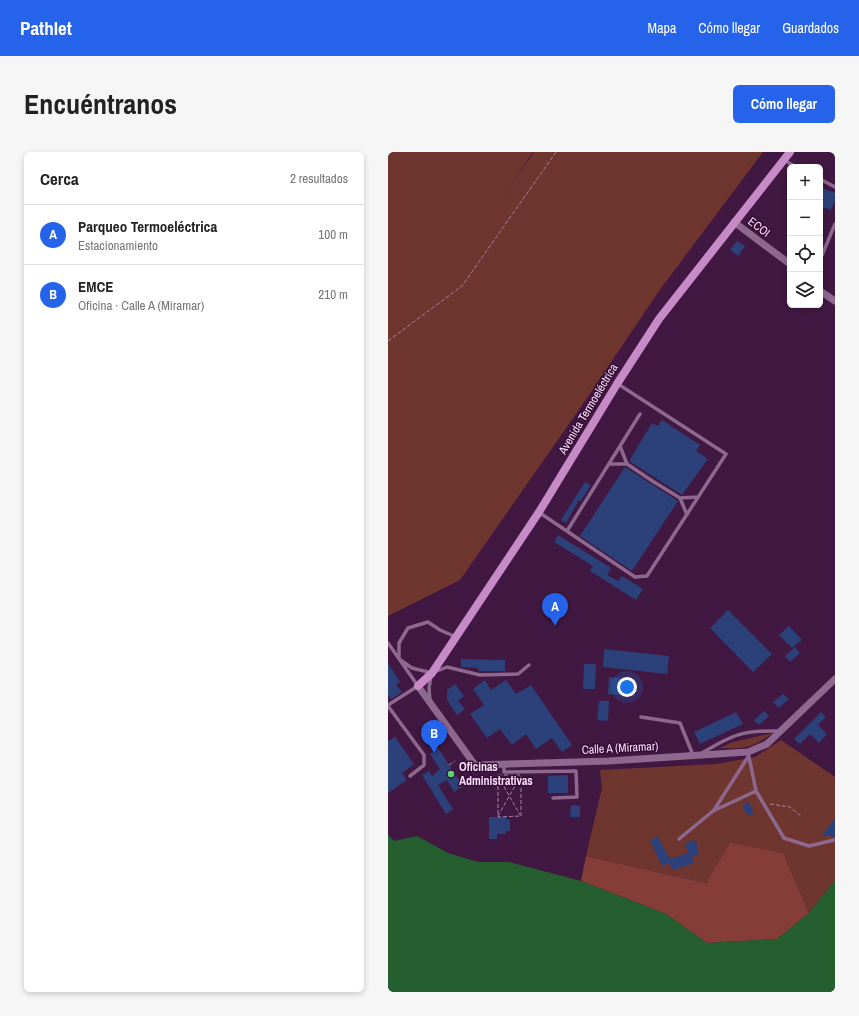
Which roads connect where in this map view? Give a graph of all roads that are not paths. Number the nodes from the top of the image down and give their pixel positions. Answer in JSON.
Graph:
{"nodes":[{"id":1,"x":790,"y":152,"type":"edge"},
{"id":2,"x":783,"y":159,"type":"junction"},
{"id":3,"x":791,"y":164,"type":"edge"},
{"id":4,"x":823,"y":181,"type":"edge"},
{"id":5,"x":835,"y":187,"type":"edge"},
{"id":6,"x":734,"y":222,"type":"junction"},
{"id":7,"x":835,"y":224,"type":"edge"},
{"id":8,"x":823,"y":253,"type":"edge"},
{"id":9,"x":787,"y":262,"type":"edge"},
{"id":10,"x":823,"y":293,"type":"edge"},
{"id":11,"x":835,"y":301,"type":"edge"},
{"id":12,"x":617,"y":384,"type":"junction"},
{"id":13,"x":640,"y":414,"type":"dead end"},
{"id":14,"x":620,"y":446,"type":"junction"},
{"id":15,"x":609,"y":464,"type":"junction"},
{"id":16,"x":627,"y":464,"type":"junction"},
{"id":17,"x":698,"y":497,"type":"junction"},
{"id":18,"x":680,"y":498,"type":"junction"},
{"id":19,"x":539,"y":512,"type":"junction"},
{"id":20,"x":687,"y":515,"type":"junction"},
{"id":21,"x":567,"y":531,"type":"junction"},
{"id":22,"x":456,"y":637,"type":"junction"},
{"id":23,"x":388,"y":643,"type":"edge"},
{"id":24,"x":399,"y":659,"type":"junction"},
{"id":25,"x":529,"y":665,"type":"dead end"},
{"id":26,"x":432,"y":673,"type":"junction"},
{"id":27,"x":835,"y":679,"type":"edge"},
{"id":28,"x":418,"y":686,"type":"junction"},
{"id":29,"x":431,"y":705,"type":"junction"},
{"id":30,"x":388,"y":706,"type":"edge"},
{"id":31,"x":641,"y":717,"type":"dead end"},
{"id":32,"x":780,"y":731,"type":"junction"},
{"id":33,"x":696,"y":755,"type":"junction"},
{"id":34,"x":748,"y":755,"type":"junction"},
{"id":35,"x":504,"y":764,"type":"junction"},
{"id":36,"x":410,"y":776,"type":"dead end"},
{"id":37,"x":756,"y":791,"type":"junction"},
{"id":38,"x":553,"y":798,"type":"dead end"},
{"id":39,"x":714,"y":811,"type":"junction"},
{"id":40,"x":679,"y":839,"type":"dead end"},
{"id":41,"x":834,"y":840,"type":"dead end"}],
"edges":[{"from":1,"to":2,"type":"main road","name":"Avenida Termoeléctrica"},
{"from":2,"to":3,"type":"lane"},
{"from":2,"to":6,"type":"main road","name":"Avenida Termoeléctrica"},
{"from":4,"to":5,"type":"lane"},
{"from":6,"to":9,"type":"street","name":"ECOI"},
{"from":6,"to":12,"type":"main road","name":"Avenida Termoeléctrica"},
{"from":7,"to":8,"type":"lane"},
{"from":10,"to":11,"type":"street"},
{"from":12,"to":17,"type":"lane"},
{"from":12,"to":19,"type":"main road","name":"Avenida Termoeléctrica"},
{"from":13,"to":14,"type":"lane"},
{"from":14,"to":15,"type":"lane"},
{"from":14,"to":16,"type":"lane"},
{"from":15,"to":16,"type":"lane"},
{"from":15,"to":21,"type":"lane"},
{"from":16,"to":18,"type":"lane"},
{"from":17,"to":18,"type":"lane"},
{"from":17,"to":20,"type":"lane"},
{"from":18,"to":20,"type":"lane"},
{"from":19,"to":21,"type":"lane"},
{"from":19,"to":22,"type":"main road","name":"Avenida Termoeléctrica"},
{"from":20,"to":21,"type":"lane"},
{"from":22,"to":24,"type":"lane"},
{"from":22,"to":26,"type":"main road","name":"Avenida Termoeléctrica"},
{"from":23,"to":24,"type":"lane"},
{"from":24,"to":26,"type":"lane"},
{"from":24,"to":28,"type":"lane"},
{"from":25,"to":26,"type":"lane"},
{"from":26,"to":28,"type":"main road","name":"Avenida Termoeléctrica"},
{"from":26,"to":29,"type":"lane"},
{"from":27,"to":32,"type":"street","name":"Calle A (Miramar)"},
{"from":28,"to":29,"type":"street","name":"Calle A (Miramar)"},
{"from":28,"to":30,"type":"lane"},
{"from":29,"to":35,"type":"street","name":"Calle A (Miramar)"},
{"from":30,"to":36,"type":"lane"},
{"from":31,"to":33,"type":"lane"},
{"from":32,"to":33,"type":"lane"},
{"from":32,"to":34,"type":"street","name":"Calle A (Miramar)"},
{"from":33,"to":34,"type":"street","name":"Calle A (Miramar)"},
{"from":33,"to":35,"type":"street","name":"Calle A (Miramar)"},
{"from":34,"to":37,"type":"lane"},
{"from":34,"to":39,"type":"lane"},
{"from":35,"to":38,"type":"lane"},
{"from":37,"to":39,"type":"lane"},
{"from":37,"to":41,"type":"lane"},
{"from":39,"to":40,"type":"lane"}]}
